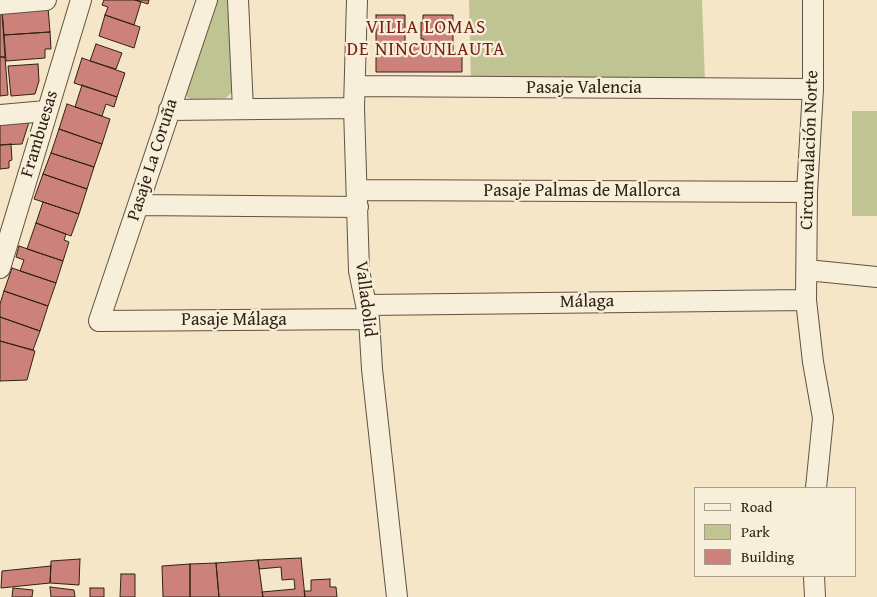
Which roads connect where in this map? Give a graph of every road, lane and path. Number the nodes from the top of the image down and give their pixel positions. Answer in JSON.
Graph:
{"nodes":[{"id":1,"x":46,"y":0,"type":"edge"},
{"id":2,"x":81,"y":0,"type":"edge"},
{"id":3,"x":207,"y":0,"type":"edge"},
{"id":4,"x":238,"y":0,"type":"edge"},
{"id":5,"x":357,"y":0,"type":"edge"},
{"id":6,"x":813,"y":0,"type":"edge"},
{"id":7,"x":0,"y":4,"type":"edge"},
{"id":8,"x":355,"y":86,"type":"junction"},
{"id":9,"x":813,"y":89,"type":"junction"},
{"id":10,"x":354,"y":108,"type":"junction"},
{"id":11,"x":244,"y":109,"type":"junction"},
{"id":12,"x":169,"y":110,"type":"junction"},
{"id":13,"x":46,"y":111,"type":"junction"},
{"id":14,"x":0,"y":115,"type":"edge"},
{"id":15,"x":807,"y":192,"type":"junction"},
{"id":16,"x":358,"y":198,"type":"junction"},
{"id":17,"x":139,"y":205,"type":"junction"},
{"id":18,"x":7,"y":220,"type":"edge"},
{"id":19,"x":0,"y":268,"type":"edge"},
{"id":20,"x":807,"y":270,"type":"junction"},
{"id":21,"x":877,"y":276,"type":"edge"},
{"id":22,"x":806,"y":300,"type":"junction"},
{"id":23,"x":368,"y":312,"type":"junction"},
{"id":24,"x":99,"y":321,"type":"joint"},
{"id":25,"x":816,"y":487,"type":"edge"},
{"id":26,"x":814,"y":577,"type":"edge"},
{"id":27,"x":397,"y":597,"type":"edge"},
{"id":28,"x":815,"y":597,"type":"edge"}],
"edges":[{"from":1,"to":7,"type":"street"},
{"from":2,"to":13,"type":"street","name":"Frambuesas"},
{"from":3,"to":12,"type":"street","name":"Pasaje La Coruña"},
{"from":4,"to":11,"type":"street"},
{"from":5,"to":8,"type":"street","name":"Valladolid"},
{"from":6,"to":9,"type":"street","name":"Circunvalación Norte"},
{"from":8,"to":9,"type":"street","name":"Pasaje Valencia"},
{"from":8,"to":10,"type":"street","name":"Valladolid"},
{"from":9,"to":15,"type":"street","name":"Circunvalación Norte"},
{"from":10,"to":11,"type":"street"},
{"from":10,"to":16,"type":"street","name":"Valladolid"},
{"from":11,"to":12,"type":"street"},
{"from":12,"to":17,"type":"street","name":"Pasaje La Coruña"},
{"from":13,"to":14,"type":"street"},
{"from":13,"to":18,"type":"street","name":"Frambuesas"},
{"from":15,"to":16,"type":"street","name":"Pasaje Palmas de Mallorca"},
{"from":15,"to":20,"type":"street","name":"Circunvalación Norte"},
{"from":16,"to":17,"type":"street","name":"Pasaje Palmas de Mallorca"},
{"from":16,"to":23,"type":"street","name":"Valladolid"},
{"from":17,"to":24,"type":"street","name":"Pasaje La Coruña"},
{"from":18,"to":19,"type":"street","name":"Frambuesas"},
{"from":20,"to":21,"type":"street"},
{"from":20,"to":22,"type":"street","name":"Circunvalación Norte"},
{"from":22,"to":23,"type":"street","name":"Málaga"},
{"from":22,"to":25,"type":"street","name":"Circunvalación Norte"},
{"from":23,"to":24,"type":"street","name":"Pasaje Málaga"},
{"from":23,"to":27,"type":"street","name":"Valladolid"},
{"from":26,"to":28,"type":"street"}]}
